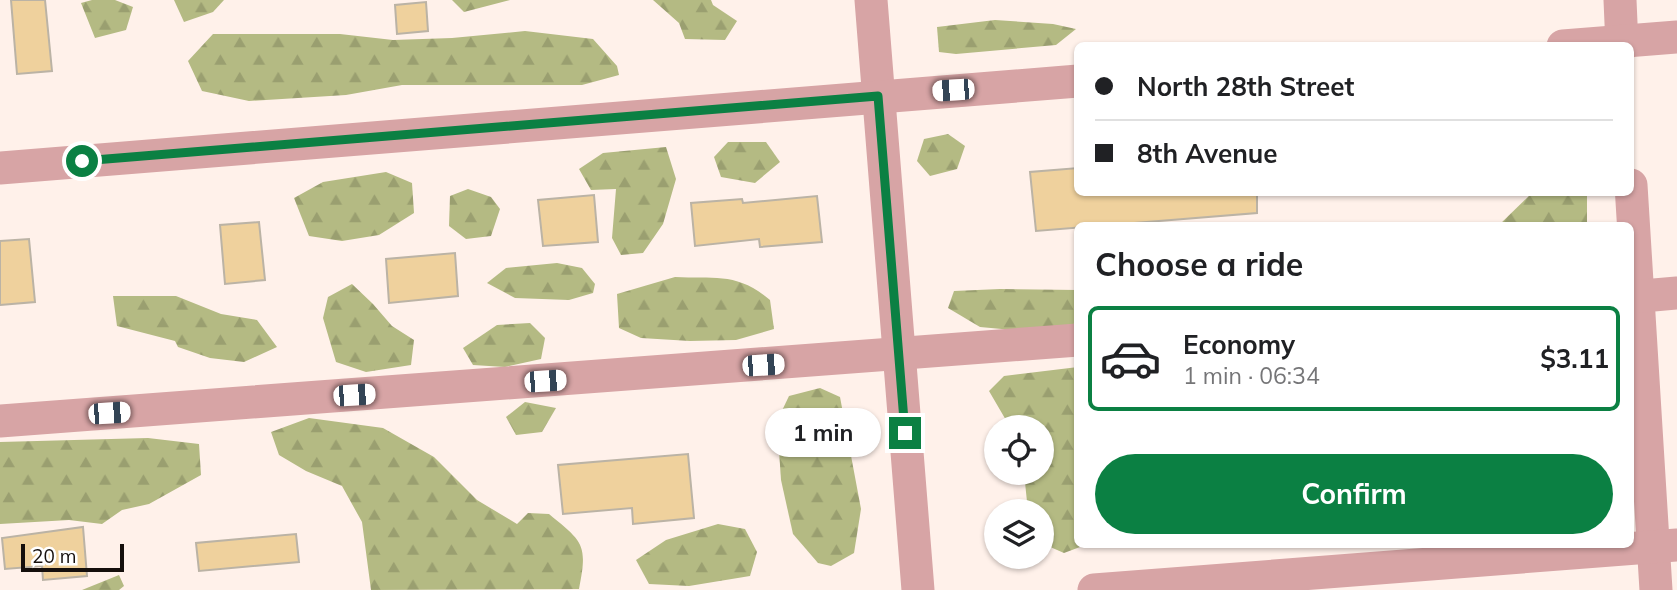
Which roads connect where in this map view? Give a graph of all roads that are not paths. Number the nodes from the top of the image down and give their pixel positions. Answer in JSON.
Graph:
{"nodes":[{"id":1,"x":871,"y":0,"type":"edge"},
{"id":2,"x":1619,"y":0,"type":"edge"},
{"id":3,"x":1677,"y":37,"type":"edge"},
{"id":4,"x":1622,"y":42,"type":"edge"},
{"id":5,"x":1631,"y":42,"type":"edge"},
{"id":6,"x":1074,"y":81,"type":"edge"},
{"id":7,"x":878,"y":96,"type":"junction"},
{"id":8,"x":0,"y":168,"type":"edge"},
{"id":9,"x":1631,"y":196,"type":"edge"},
{"id":10,"x":1632,"y":222,"type":"edge"},
{"id":11,"x":1677,"y":293,"type":"edge"},
{"id":12,"x":1634,"y":296,"type":"edge"},
{"id":13,"x":1074,"y":340,"type":"edge"},
{"id":14,"x":899,"y":354,"type":"junction"},
{"id":15,"x":0,"y":421,"type":"edge"},
{"id":16,"x":1665,"y":546,"type":"edge"},
{"id":17,"x":918,"y":590,"type":"edge"},
{"id":18,"x":1094,"y":590,"type":"edge"},
{"id":19,"x":1656,"y":590,"type":"edge"}],
"edges":[{"from":1,"to":7,"type":"street"},
{"from":2,"to":4,"type":"street"},
{"from":3,"to":5,"type":"street"},
{"from":6,"to":7,"type":"street"},
{"from":7,"to":8,"type":"street"},
{"from":7,"to":14,"type":"street"},
{"from":9,"to":10,"type":"street"},
{"from":11,"to":12,"type":"street"},
{"from":12,"to":16,"type":"street"},
{"from":13,"to":14,"type":"street"},
{"from":14,"to":15,"type":"street"},
{"from":14,"to":17,"type":"street"},
{"from":16,"to":18,"type":"street"},
{"from":16,"to":19,"type":"street"}]}
